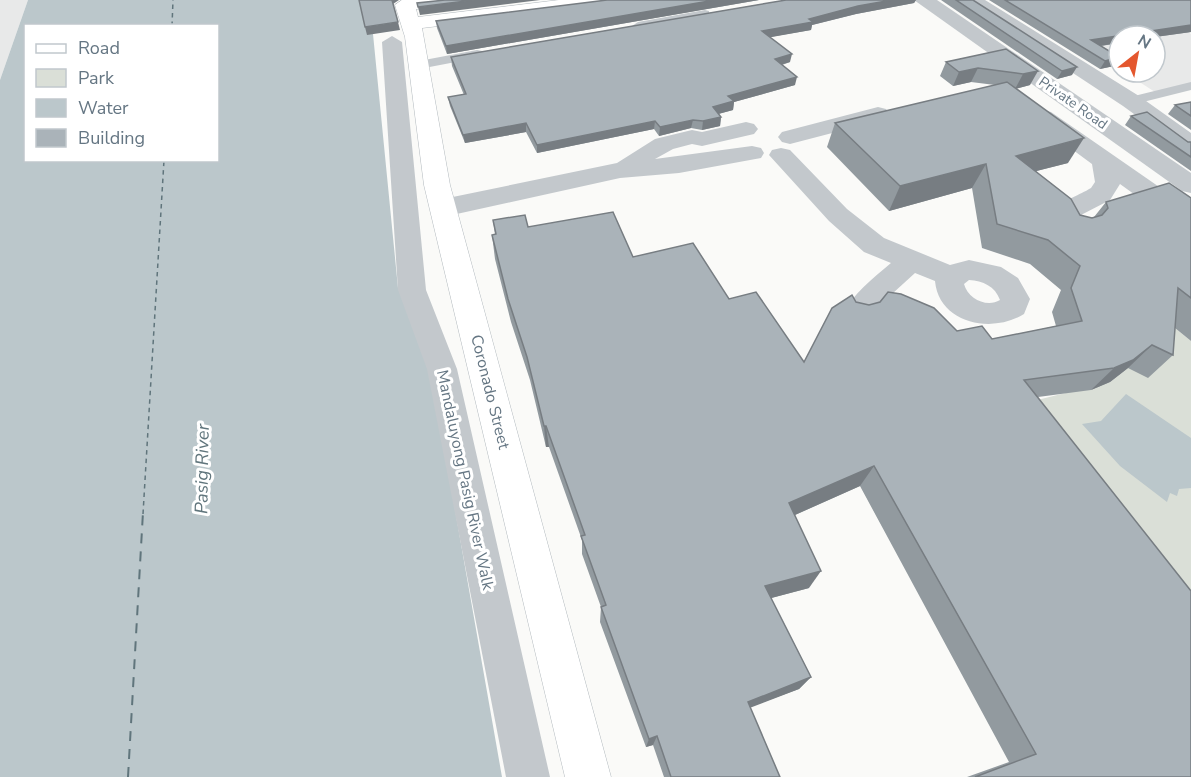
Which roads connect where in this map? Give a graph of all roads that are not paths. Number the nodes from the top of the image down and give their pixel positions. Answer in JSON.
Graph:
{"nodes":[{"id":1,"x":445,"y":0,"type":"edge"},
{"id":2,"x":607,"y":0,"type":"edge"},
{"id":3,"x":924,"y":0,"type":"edge"},
{"id":4,"x":972,"y":0,"type":"edge"},
{"id":5,"x":716,"y":12,"type":"edge"},
{"id":6,"x":403,"y":24,"type":"junction"},
{"id":7,"x":626,"y":28,"type":"edge"},
{"id":8,"x":488,"y":52,"type":"edge"},
{"id":9,"x":419,"y":65,"type":"junction"},
{"id":10,"x":1191,"y":86,"type":"edge"},
{"id":11,"x":1131,"y":101,"type":"junction"},
{"id":12,"x":1026,"y":105,"type":"edge"},
{"id":13,"x":904,"y":108,"type":"edge"},
{"id":14,"x":746,"y":129,"type":"junction"},
{"id":15,"x":1191,"y":144,"type":"edge"},
{"id":16,"x":785,"y":146,"type":"junction"},
{"id":17,"x":752,"y":153,"type":"junction"},
{"id":18,"x":1104,"y":160,"type":"junction"},
{"id":19,"x":620,"y":170,"type":"junction"},
{"id":20,"x":1191,"y":185,"type":"edge"},
{"id":21,"x":443,"y":208,"type":"junction"},
{"id":22,"x":1191,"y":222,"type":"edge"},
{"id":23,"x":1073,"y":231,"type":"edge"},
{"id":24,"x":910,"y":262,"type":"junction"},
{"id":25,"x":952,"y":277,"type":"dead end"},
{"id":26,"x":856,"y":315,"type":"edge"},
{"id":27,"x":528,"y":777,"type":"edge"},
{"id":28,"x":588,"y":777,"type":"edge"}],
"edges":[{"from":1,"to":6,"type":"main road"},
{"from":2,"to":6,"type":"main road"},
{"from":3,"to":20,"type":"street","name":"Private Road"},
{"from":4,"to":11,"type":"street"},
{"from":5,"to":7,"type":"lane"},
{"from":6,"to":9,"type":"main road","name":"Coronado Street"},
{"from":6,"to":27,"type":"street","name":"Mandaluyong Pasig River Walk"},
{"from":8,"to":9,"type":"lane"},
{"from":9,"to":21,"type":"main road","name":"Coronado Street"},
{"from":10,"to":11,"type":"lane"},
{"from":11,"to":15,"type":"street"},
{"from":12,"to":18,"type":"street"},
{"from":13,"to":16,"type":"street"},
{"from":14,"to":16,"type":"street"},
{"from":14,"to":17,"type":"street"},
{"from":14,"to":19,"type":"street"},
{"from":16,"to":17,"type":"street"},
{"from":16,"to":24,"type":"street"},
{"from":17,"to":19,"type":"street"},
{"from":18,"to":22,"type":"street"},
{"from":18,"to":23,"type":"street"},
{"from":19,"to":21,"type":"street"},
{"from":21,"to":28,"type":"main road","name":"Coronado Street"},
{"from":24,"to":25,"type":"street"},
{"from":24,"to":26,"type":"street"}]}
